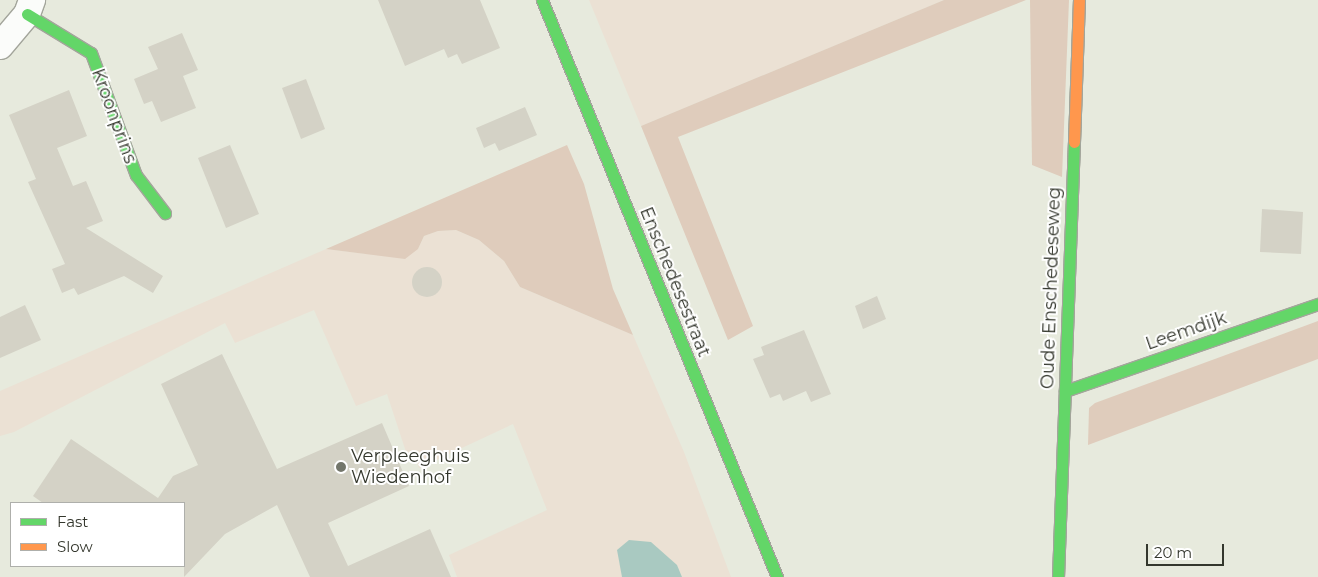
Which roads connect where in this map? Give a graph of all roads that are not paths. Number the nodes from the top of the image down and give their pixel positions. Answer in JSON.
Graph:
{"nodes":[{"id":1,"x":542,"y":0,"type":"edge"},
{"id":2,"x":1079,"y":0,"type":"edge"},
{"id":3,"x":30,"y":7,"type":"edge"},
{"id":4,"x":0,"y":46,"type":"edge"},
{"id":5,"x":165,"y":213,"type":"dead end"},
{"id":6,"x":1318,"y":304,"type":"edge"},
{"id":7,"x":1065,"y":391,"type":"junction"},
{"id":8,"x":777,"y":577,"type":"edge"},
{"id":9,"x":1058,"y":577,"type":"edge"}],
"edges":[{"from":1,"to":8,"type":"street","name":"Enschedesestraat"},
{"from":2,"to":7,"type":"street","name":"Oude Enschedeseweg"},
{"from":3,"to":4,"type":"street","name":"Kroonprins"},
{"from":3,"to":5,"type":"street","name":"Kroonprins"},
{"from":6,"to":7,"type":"street","name":"Leemdijk"},
{"from":7,"to":9,"type":"street","name":"Oude Enschedeseweg"}]}
